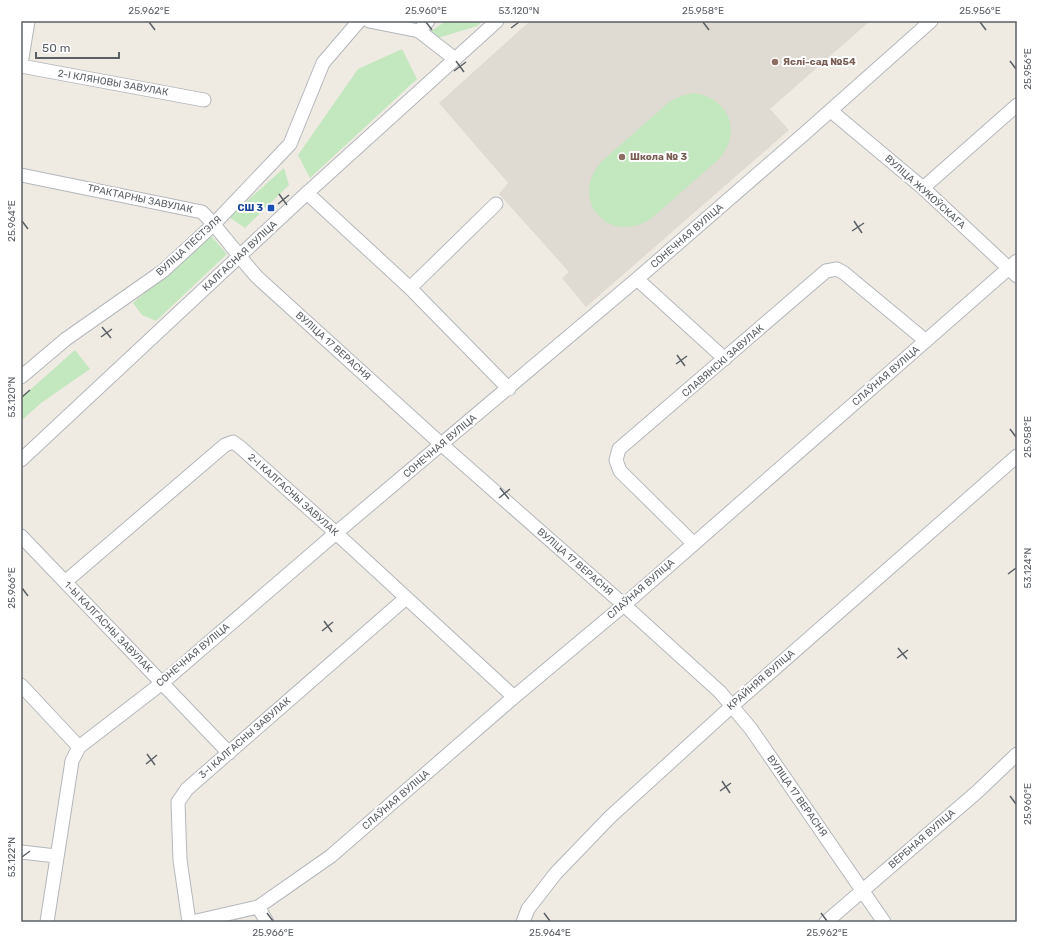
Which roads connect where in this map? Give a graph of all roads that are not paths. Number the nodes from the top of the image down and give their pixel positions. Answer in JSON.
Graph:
{"nodes":[{"id":1,"x":28,"y":21,"type":"edge"},
{"id":2,"x":359,"y":21,"type":"edge"},
{"id":3,"x":369,"y":21,"type":"edge"},
{"id":4,"x":428,"y":21,"type":"edge"},
{"id":5,"x":497,"y":21,"type":"edge"},
{"id":6,"x":931,"y":21,"type":"edge"},
{"id":7,"x":419,"y":31,"type":"junction"},
{"id":8,"x":456,"y":59,"type":"junction"},
{"id":9,"x":21,"y":65,"type":"edge"},
{"id":10,"x":204,"y":100,"type":"dead end"},
{"id":11,"x":1017,"y":105,"type":"edge"},
{"id":12,"x":831,"y":111,"type":"junction"},
{"id":13,"x":21,"y":175,"type":"edge"},
{"id":14,"x":923,"y":188,"type":"junction"},
{"id":15,"x":307,"y":193,"type":"junction"},
{"id":16,"x":496,"y":204,"type":"dead end"},
{"id":17,"x":214,"y":224,"type":"junction"},
{"id":18,"x":240,"y":258,"type":"junction"},
{"id":19,"x":1014,"y":269,"type":"edge"},
{"id":20,"x":638,"y":279,"type":"junction"},
{"id":21,"x":410,"y":288,"type":"junction"},
{"id":22,"x":926,"y":341,"type":"junction"},
{"id":23,"x":725,"y":359,"type":"junction"},
{"id":24,"x":21,"y":377,"type":"edge"},
{"id":25,"x":509,"y":389,"type":"junction"},
{"id":26,"x":441,"y":444,"type":"junction"},
{"id":27,"x":1017,"y":456,"type":"edge"},
{"id":28,"x":21,"y":460,"type":"edge"},
{"id":29,"x":336,"y":533,"type":"junction"},
{"id":30,"x":21,"y":536,"type":"edge"},
{"id":31,"x":693,"y":543,"type":"junction"},
{"id":32,"x":65,"y":582,"type":"junction"},
{"id":33,"x":406,"y":598,"type":"junction"},
{"id":34,"x":624,"y":605,"type":"junction"},
{"id":35,"x":162,"y":683,"type":"junction"},
{"id":36,"x":21,"y":684,"type":"edge"},
{"id":37,"x":514,"y":697,"type":"junction"},
{"id":38,"x":732,"y":706,"type":"junction"},
{"id":39,"x":79,"y":748,"type":"junction"},
{"id":40,"x":229,"y":753,"type":"junction"},
{"id":41,"x":1017,"y":754,"type":"edge"},
{"id":42,"x":21,"y":852,"type":"edge"},
{"id":43,"x":56,"y":856,"type":"junction"},
{"id":44,"x":862,"y":890,"type":"junction"},
{"id":45,"x":258,"y":907,"type":"junction"},
{"id":46,"x":47,"y":922,"type":"edge"},
{"id":47,"x":189,"y":922,"type":"edge"},
{"id":48,"x":192,"y":922,"type":"edge"},
{"id":49,"x":267,"y":922,"type":"edge"},
{"id":50,"x":523,"y":922,"type":"edge"},
{"id":51,"x":826,"y":922,"type":"edge"},
{"id":52,"x":884,"y":922,"type":"edge"}],
"edges":[{"from":1,"to":9,"type":"street"},
{"from":2,"to":17,"type":"street","name":"ВУЛІЦА ПЕСТЭЛЯ"},
{"from":3,"to":7,"type":"street"},
{"from":4,"to":7,"type":"street"},
{"from":5,"to":8,"type":"street","name":"КАЛГАСНАЯ ВУЛІЦА"},
{"from":6,"to":12,"type":"street","name":"СОНЕЧНАЯ ВУЛІЦА"},
{"from":7,"to":8,"type":"street"},
{"from":8,"to":15,"type":"street","name":"КАЛГАСНАЯ ВУЛІЦА"},
{"from":9,"to":10,"type":"street","name":"2-І КЛЯНОВЫ ЗАВУЛАК"},
{"from":11,"to":14,"type":"street"},
{"from":12,"to":14,"type":"street","name":"ВУЛІЦА ЖУКОЎСКАГА"},
{"from":12,"to":20,"type":"street","name":"СОНЕЧНАЯ ВУЛІЦА"},
{"from":13,"to":17,"type":"street","name":"ТРАКТАРНЫ ЗАВУЛАК"},
{"from":14,"to":19,"type":"street","name":"ВУЛІЦА ЖУКОЎСКАГА"},
{"from":15,"to":18,"type":"street","name":"КАЛГАСНАЯ ВУЛІЦА"},
{"from":15,"to":21,"type":"street"},
{"from":16,"to":21,"type":"street"},
{"from":17,"to":18,"type":"street","name":"ТРАКТАРНЫ ЗАВУЛАК"},
{"from":17,"to":24,"type":"street","name":"ВУЛІЦА ПЕСТЭЛЯ"},
{"from":18,"to":26,"type":"street","name":"ВУЛІЦА 17 ВЕРАСНЯ"},
{"from":18,"to":28,"type":"street","name":"КАЛГАСНАЯ ВУЛІЦА"},
{"from":19,"to":22,"type":"street","name":"СЛАЎНАЯ ВУЛІЦА"},
{"from":20,"to":23,"type":"street"},
{"from":20,"to":25,"type":"street","name":"СОНЕЧНАЯ ВУЛІЦА"},
{"from":21,"to":25,"type":"street"},
{"from":22,"to":23,"type":"street","name":"СЛАВЯНСКІ ЗАВУЛАК"},
{"from":22,"to":31,"type":"street","name":"СЛАЎНАЯ ВУЛІЦА"},
{"from":23,"to":31,"type":"street","name":"СЛАВЯНСКІ ЗАВУЛАК"},
{"from":25,"to":26,"type":"street","name":"СОНЕЧНАЯ ВУЛІЦА"},
{"from":26,"to":29,"type":"street","name":"СОНЕЧНАЯ ВУЛІЦА"},
{"from":26,"to":34,"type":"street","name":"ВУЛІЦА 17 ВЕРАСНЯ"},
{"from":27,"to":38,"type":"street","name":"КРАЙНЯЯ ВУЛІЦА"},
{"from":29,"to":32,"type":"street","name":"2-І КАЛГАСНЫ ЗАВУЛАК"},
{"from":29,"to":33,"type":"street","name":"2-І КАЛГАСНЫ ЗАВУЛАК"},
{"from":29,"to":35,"type":"street","name":"СОНЕЧНАЯ ВУЛІЦА"},
{"from":30,"to":32,"type":"street","name":"1-Ы КАЛГАСНЫ ЗАВУЛАК"},
{"from":31,"to":34,"type":"street","name":"СЛАЎНАЯ ВУЛІЦА"},
{"from":32,"to":35,"type":"street","name":"1-Ы КАЛГАСНЫ ЗАВУЛАК"},
{"from":33,"to":37,"type":"street","name":"2-І КАЛГАСНЫ ЗАВУЛАК"},
{"from":33,"to":40,"type":"street","name":"3-І КАЛГАСНЫ ЗАВУЛАК"},
{"from":34,"to":37,"type":"street","name":"СЛАЎНАЯ ВУЛІЦА"},
{"from":34,"to":38,"type":"street","name":"ВУЛІЦА 17 ВЕРАСНЯ"},
{"from":35,"to":39,"type":"street","name":"СОНЕЧНАЯ ВУЛІЦА"},
{"from":35,"to":40,"type":"street","name":"1-Ы КАЛГАСНЫ ЗАВУЛАК"},
{"from":36,"to":39,"type":"street"},
{"from":37,"to":45,"type":"street","name":"СЛАЎНАЯ ВУЛІЦА"},
{"from":38,"to":44,"type":"street","name":"ВУЛІЦА 17 ВЕРАСНЯ"},
{"from":38,"to":50,"type":"street","name":"КРАЙНЯЯ ВУЛІЦА"},
{"from":39,"to":43,"type":"street","name":"СОНЕЧНАЯ ВУЛІЦА"},
{"from":40,"to":47,"type":"street","name":"3-І КАЛГАСНЫ ЗАВУЛАК"},
{"from":41,"to":44,"type":"street","name":"ВЕРБНАЯ ВУЛІЦА"},
{"from":42,"to":43,"type":"street"},
{"from":43,"to":46,"type":"street","name":"СОНЕЧНАЯ ВУЛІЦА"},
{"from":44,"to":51,"type":"street","name":"ВЕРБНАЯ ВУЛІЦА"},
{"from":44,"to":52,"type":"street","name":"ВУЛІЦА 17 ВЕРАСНЯ"},
{"from":45,"to":48,"type":"street"},
{"from":45,"to":49,"type":"street"}]}
